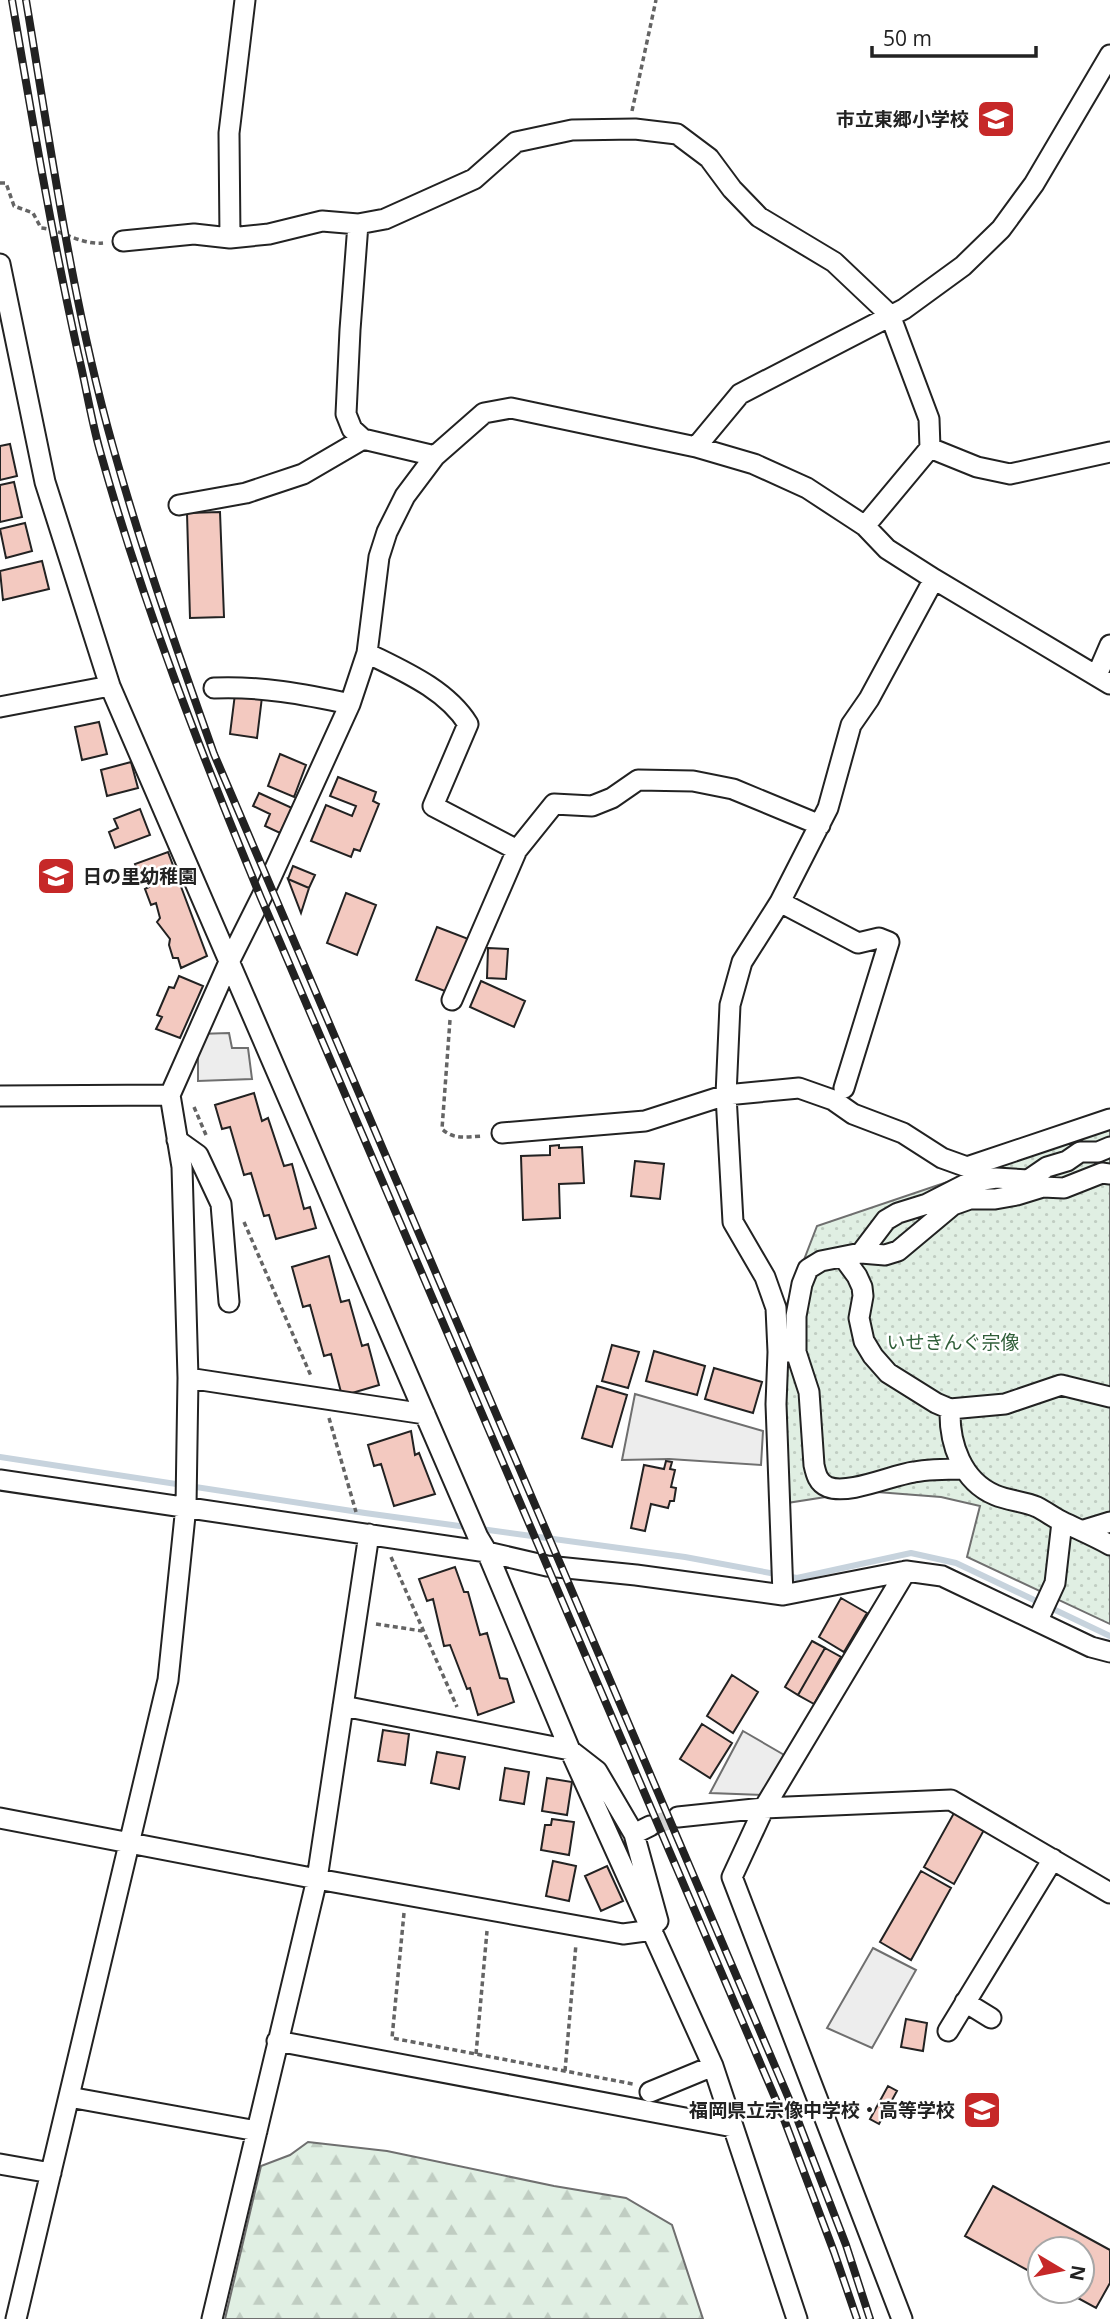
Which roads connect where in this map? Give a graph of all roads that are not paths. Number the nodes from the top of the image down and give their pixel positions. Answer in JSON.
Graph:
{"nodes":[{"id":1,"x":245,"y":0,"type":"edge"},
{"id":2,"x":1110,"y":55,"type":"edge"},
{"id":3,"x":358,"y":224,"type":"junction"},
{"id":4,"x":230,"y":238,"type":"junction"},
{"id":5,"x":123,"y":241,"type":"road end"},
{"id":6,"x":1,"y":271,"type":"edge"},
{"id":7,"x":890,"y":315,"type":"junction"},
{"id":8,"x":363,"y":439,"type":"junction"},
{"id":9,"x":696,"y":447,"type":"junction"},
{"id":10,"x":930,"y":448,"type":"junction"},
{"id":11,"x":1110,"y":452,"type":"edge"},
{"id":12,"x":435,"y":456,"type":"junction"},
{"id":13,"x":179,"y":505,"type":"dead end"},
{"id":14,"x":865,"y":526,"type":"junction"},
{"id":15,"x":934,"y":579,"type":"junction"},
{"id":16,"x":1110,"y":645,"type":"edge"},
{"id":17,"x":367,"y":653,"type":"junction"},
{"id":18,"x":1103,"y":679,"type":"edge"},
{"id":19,"x":110,"y":686,"type":"junction"},
{"id":20,"x":214,"y":688,"type":"dead end"},
{"id":21,"x":349,"y":704,"type":"junction"},
{"id":22,"x":0,"y":707,"type":"edge"},
{"id":23,"x":820,"y":825,"type":"junction"},
{"id":24,"x":517,"y":850,"type":"junction"},
{"id":25,"x":780,"y":902,"type":"junction"},
{"id":26,"x":229,"y":962,"type":"junction"},
{"id":27,"x":452,"y":1000,"type":"road end"},
{"id":28,"x":174,"y":1086,"type":"junction"},
{"id":29,"x":844,"y":1088,"type":"dead end"},
{"id":30,"x":0,"y":1096,"type":"edge"},
{"id":31,"x":726,"y":1096,"type":"junction"},
{"id":32,"x":1110,"y":1119,"type":"edge"},
{"id":33,"x":502,"y":1133,"type":"road end"},
{"id":34,"x":177,"y":1140,"type":"junction"},
{"id":35,"x":1110,"y":1147,"type":"edge"},
{"id":36,"x":1110,"y":1174,"type":"edge"},
{"id":37,"x":1035,"y":1184,"type":"junction"},
{"id":38,"x":852,"y":1255,"type":"junction"},
{"id":39,"x":229,"y":1302,"type":"dead end"},
{"id":40,"x":787,"y":1352,"type":"junction"},
{"id":41,"x":188,"y":1378,"type":"junction"},
{"id":42,"x":1110,"y":1397,"type":"edge"},
{"id":43,"x":950,"y":1409,"type":"junction"},
{"id":44,"x":425,"y":1414,"type":"junction"},
{"id":45,"x":964,"y":1469,"type":"junction"},
{"id":46,"x":0,"y":1480,"type":"edge"},
{"id":47,"x":187,"y":1494,"type":"junction"},
{"id":48,"x":1062,"y":1522,"type":"junction"},
{"id":49,"x":1110,"y":1522,"type":"edge"},
{"id":50,"x":1083,"y":1530,"type":"junction"},
{"id":51,"x":376,"y":1535,"type":"junction"},
{"id":52,"x":483,"y":1545,"type":"junction"},
{"id":53,"x":1110,"y":1545,"type":"edge"},
{"id":54,"x":906,"y":1572,"type":"junction"},
{"id":55,"x":783,"y":1595,"type":"junction"},
{"id":56,"x":1038,"y":1620,"type":"junction"},
{"id":57,"x":1110,"y":1652,"type":"edge"},
{"id":58,"x":343,"y":1706,"type":"junction"},
{"id":59,"x":570,"y":1750,"type":"junction"},
{"id":60,"x":764,"y":1808,"type":"junction"},
{"id":61,"x":678,"y":1817,"type":"tunnel mouth"},
{"id":62,"x":0,"y":1818,"type":"edge"},
{"id":63,"x":129,"y":1844,"type":"junction"},
{"id":64,"x":1053,"y":1859,"type":"junction"},
{"id":65,"x":317,"y":1879,"type":"junction"},
{"id":66,"x":1110,"y":1893,"type":"edge"},
{"id":67,"x":653,"y":1930,"type":"junction"},
{"id":68,"x":965,"y":2003,"type":"junction"},
{"id":69,"x":991,"y":2018,"type":"dead end"},
{"id":70,"x":948,"y":2031,"type":"dead end"},
{"id":71,"x":277,"y":2041,"type":"junction"},
{"id":72,"x":713,"y":2066,"type":"junction"},
{"id":73,"x":650,"y":2092,"type":"road end"},
{"id":74,"x":69,"y":2097,"type":"junction"},
{"id":75,"x":733,"y":2127,"type":"junction"},
{"id":76,"x":257,"y":2131,"type":"junction"},
{"id":77,"x":0,"y":2164,"type":"edge"},
{"id":78,"x":51,"y":2173,"type":"junction"},
{"id":79,"x":16,"y":2319,"type":"edge"},
{"id":80,"x":212,"y":2319,"type":"edge"},
{"id":81,"x":797,"y":2319,"type":"edge"},
{"id":82,"x":902,"y":2319,"type":"edge"}],
"edges":[{"from":1,"to":4,"type":"street"},
{"from":2,"to":7,"type":"street"},
{"from":3,"to":4,"type":"street"},
{"from":3,"to":7,"type":"street"},
{"from":3,"to":8,"type":"street"},
{"from":4,"to":5,"type":"street"},
{"from":6,"to":19,"type":"street"},
{"from":7,"to":9,"type":"street"},
{"from":7,"to":10,"type":"street"},
{"from":8,"to":12,"type":"street"},
{"from":8,"to":13,"type":"street"},
{"from":9,"to":12,"type":"street"},
{"from":9,"to":14,"type":"street"},
{"from":10,"to":11,"type":"street"},
{"from":10,"to":14,"type":"street"},
{"from":12,"to":17,"type":"street"},
{"from":14,"to":15,"type":"street"},
{"from":15,"to":18,"type":"street"},
{"from":15,"to":23,"type":"street"},
{"from":16,"to":18,"type":"street"},
{"from":17,"to":21,"type":"street"},
{"from":17,"to":24,"type":"street"},
{"from":19,"to":22,"type":"street"},
{"from":19,"to":26,"type":"street"},
{"from":20,"to":21,"type":"street"},
{"from":21,"to":26,"type":"street"},
{"from":23,"to":24,"type":"street"},
{"from":23,"to":25,"type":"street"},
{"from":24,"to":27,"type":"street"},
{"from":25,"to":29,"type":"street"},
{"from":25,"to":31,"type":"street"},
{"from":26,"to":28,"type":"street"},
{"from":26,"to":44,"type":"street"},
{"from":28,"to":30,"type":"street"},
{"from":28,"to":34,"type":"street"},
{"from":31,"to":32,"type":"street"},
{"from":31,"to":33,"type":"street"},
{"from":31,"to":40,"type":"street"},
{"from":34,"to":39,"type":"street"},
{"from":34,"to":41,"type":"street"},
{"from":35,"to":37,"type":"street"},
{"from":36,"to":37,"type":"street"},
{"from":37,"to":38,"type":"street"},
{"from":37,"to":38,"type":"street"},
{"from":38,"to":40,"type":"street"},
{"from":38,"to":43,"type":"street"},
{"from":40,"to":45,"type":"street"},
{"from":40,"to":55,"type":"street"},
{"from":41,"to":44,"type":"street"},
{"from":41,"to":47,"type":"street"},
{"from":42,"to":43,"type":"street"},
{"from":43,"to":45,"type":"street"},
{"from":44,"to":52,"type":"street"},
{"from":45,"to":48,"type":"street"},
{"from":46,"to":47,"type":"street"},
{"from":47,"to":51,"type":"street"},
{"from":47,"to":63,"type":"street"},
{"from":48,"to":50,"type":"street"},
{"from":48,"to":56,"type":"street"},
{"from":49,"to":50,"type":"street"},
{"from":50,"to":53,"type":"street"},
{"from":51,"to":52,"type":"street"},
{"from":51,"to":58,"type":"street"},
{"from":52,"to":55,"type":"street"},
{"from":52,"to":59,"type":"street"},
{"from":54,"to":55,"type":"street"},
{"from":54,"to":56,"type":"street"},
{"from":54,"to":60,"type":"street"},
{"from":56,"to":57,"type":"street"},
{"from":58,"to":59,"type":"street"},
{"from":58,"to":65,"type":"street"},
{"from":59,"to":67,"type":"street"},
{"from":59,"to":67,"type":"street"},
{"from":60,"to":61,"type":"street"},
{"from":60,"to":64,"type":"street"},
{"from":60,"to":82,"type":"street"},
{"from":62,"to":63,"type":"street"},
{"from":63,"to":65,"type":"street"},
{"from":63,"to":74,"type":"street"},
{"from":64,"to":66,"type":"street"},
{"from":64,"to":68,"type":"street"},
{"from":65,"to":67,"type":"street"},
{"from":65,"to":71,"type":"street"},
{"from":67,"to":72,"type":"street"},
{"from":68,"to":69,"type":"street"},
{"from":68,"to":70,"type":"street"},
{"from":71,"to":75,"type":"street"},
{"from":71,"to":76,"type":"street"},
{"from":72,"to":73,"type":"street"},
{"from":72,"to":75,"type":"street"},
{"from":74,"to":76,"type":"street"},
{"from":74,"to":78,"type":"street"},
{"from":75,"to":81,"type":"street"},
{"from":76,"to":80,"type":"street"},
{"from":77,"to":78,"type":"street"},
{"from":78,"to":79,"type":"street"}]}
